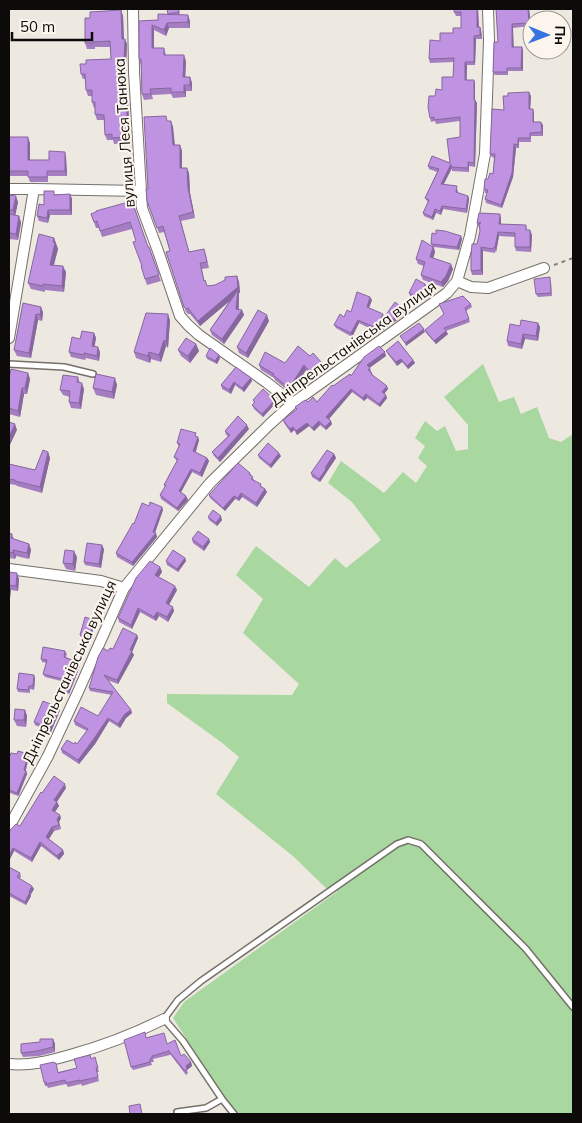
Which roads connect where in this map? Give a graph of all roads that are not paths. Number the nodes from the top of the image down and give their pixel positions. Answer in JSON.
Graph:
{"nodes":[{"id":1,"x":133,"y":9,"type":"edge"},
{"id":2,"x":488,"y":9,"type":"edge"},
{"id":3,"x":9,"y":189,"type":"edge"},
{"id":4,"x":34,"y":189,"type":"junction"},
{"id":5,"x":141,"y":191,"type":"junction"},
{"id":6,"x":544,"y":268,"type":"road end"},
{"id":7,"x":457,"y":281,"type":"junction"},
{"id":8,"x":9,"y":338,"type":"edge"},
{"id":9,"x":9,"y":364,"type":"edge"},
{"id":10,"x":93,"y":374,"type":"dead end"},
{"id":11,"x":293,"y":403,"type":"junction"},
{"id":12,"x":9,"y":569,"type":"edge"},
{"id":13,"x":124,"y":588,"type":"junction"},
{"id":14,"x":9,"y":827,"type":"edge"},
{"id":15,"x":573,"y":1007,"type":"edge"},
{"id":16,"x":164,"y":1019,"type":"junction"},
{"id":17,"x":9,"y":1064,"type":"edge"},
{"id":18,"x":222,"y":1099,"type":"junction"},
{"id":19,"x":177,"y":1112,"type":"dead end"},
{"id":20,"x":234,"y":1114,"type":"edge"}],
"edges":[{"from":1,"to":5,"type":"street","name":"вулиця Леся Танюка"},
{"from":2,"to":7,"type":"street","name":"Дніпрельстанівська вулиця"},
{"from":3,"to":4,"type":"street"},
{"from":4,"to":5,"type":"street"},
{"from":4,"to":8,"type":"street"},
{"from":5,"to":11,"type":"street","name":"вулиця Леся Танюка"},
{"from":6,"to":7,"type":"street","name":"Дніпрельстанівська вулиця"},
{"from":7,"to":11,"type":"street","name":"Дніпрельстанівська вулиця"},
{"from":9,"to":10,"type":"lane"},
{"from":11,"to":13,"type":"street","name":"Дніпрельстанівська вулиця"},
{"from":12,"to":13,"type":"street"},
{"from":13,"to":14,"type":"street","name":"Дніпрельстанівська вулиця"},
{"from":15,"to":16,"type":"lane"},
{"from":16,"to":17,"type":"street"},
{"from":16,"to":18,"type":"lane"},
{"from":18,"to":19,"type":"lane"},
{"from":18,"to":20,"type":"lane"}]}
